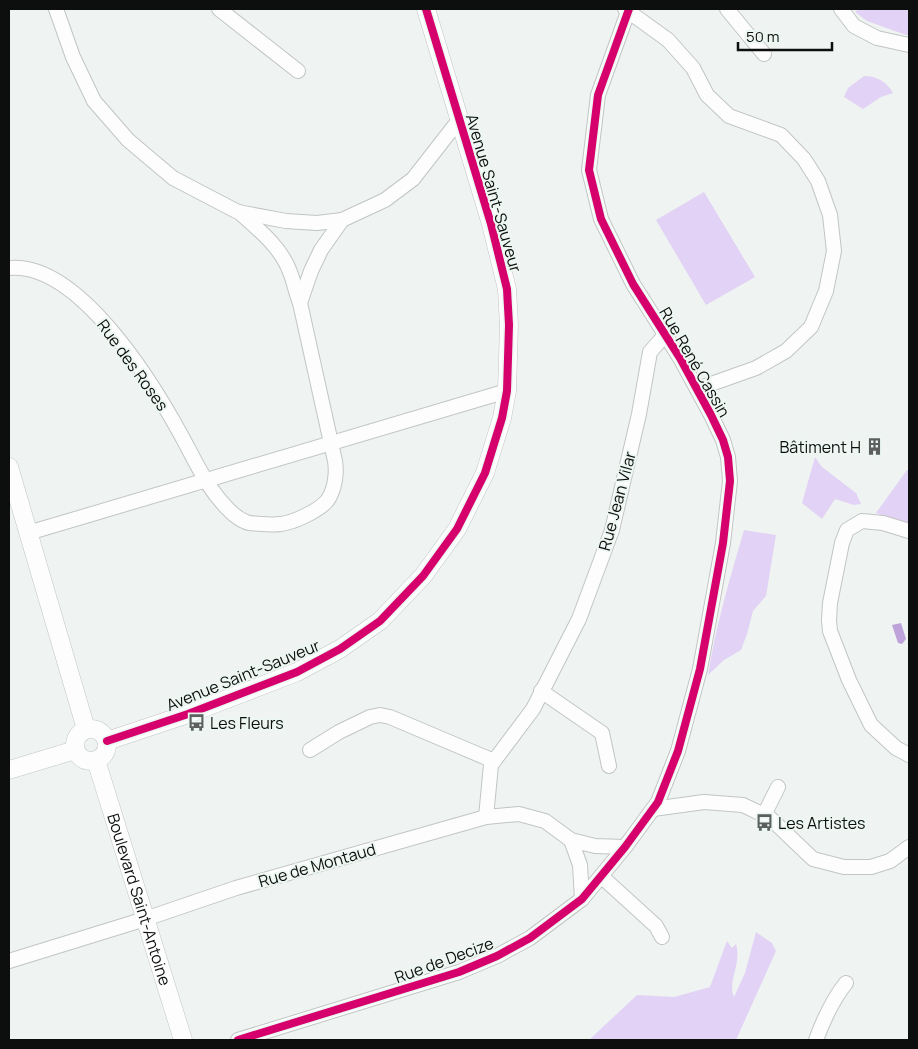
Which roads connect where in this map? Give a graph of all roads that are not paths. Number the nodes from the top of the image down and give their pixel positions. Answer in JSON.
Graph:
{"nodes":[{"id":1,"x":56,"y":9,"type":"edge"},
{"id":2,"x":218,"y":9,"type":"edge"},
{"id":3,"x":426,"y":9,"type":"edge"},
{"id":4,"x":727,"y":9,"type":"edge"},
{"id":5,"x":841,"y":9,"type":"edge"},
{"id":6,"x":628,"y":10,"type":"edge"},
{"id":7,"x":909,"y":45,"type":"edge"},
{"id":8,"x":764,"y":54,"type":"dead end"},
{"id":9,"x":298,"y":71,"type":"dead end"},
{"id":10,"x":459,"y":120,"type":"junction"},
{"id":11,"x":238,"y":212,"type":"junction"},
{"id":12,"x":342,"y":220,"type":"junction"},
{"id":13,"x":9,"y":268,"type":"edge"},
{"id":14,"x":300,"y":303,"type":"junction"},
{"id":15,"x":665,"y":335,"type":"junction"},
{"id":16,"x":697,"y":389,"type":"junction"},
{"id":17,"x":507,"y":391,"type":"junction"},
{"id":18,"x":331,"y":444,"type":"junction"},
{"id":19,"x":9,"y":467,"type":"edge"},
{"id":20,"x":204,"y":480,"type":"junction"},
{"id":21,"x":909,"y":531,"type":"edge"},
{"id":22,"x":28,"y":533,"type":"junction"},
{"id":23,"x":542,"y":692,"type":"junction"},
{"id":24,"x":86,"y":729,"type":"junction"},
{"id":25,"x":107,"y":741,"type":"junction"},
{"id":26,"x":75,"y":750,"type":"junction"},
{"id":27,"x":310,"y":750,"type":"dead end"},
{"id":28,"x":909,"y":755,"type":"edge"},
{"id":29,"x":96,"y":760,"type":"junction"},
{"id":30,"x":494,"y":761,"type":"junction"},
{"id":31,"x":609,"y":766,"type":"dead end"},
{"id":32,"x":9,"y":770,"type":"edge"},
{"id":33,"x":778,"y":787,"type":"dead end"},
{"id":34,"x":653,"y":809,"type":"junction"},
{"id":35,"x":764,"y":815,"type":"junction"},
{"id":36,"x":486,"y":817,"type":"junction"},
{"id":37,"x":571,"y":840,"type":"junction"},
{"id":38,"x":625,"y":847,"type":"junction"},
{"id":39,"x":909,"y":847,"type":"edge"},
{"id":40,"x":601,"y":876,"type":"junction"},
{"id":41,"x":582,"y":899,"type":"junction"},
{"id":42,"x":145,"y":919,"type":"junction"},
{"id":43,"x":662,"y":937,"type":"dead end"},
{"id":44,"x":9,"y":961,"type":"edge"},
{"id":45,"x":846,"y":983,"type":"dead end"},
{"id":46,"x":183,"y":1040,"type":"edge"},
{"id":47,"x":238,"y":1040,"type":"edge"},
{"id":48,"x":816,"y":1040,"type":"edge"}],
"edges":[{"from":1,"to":11,"type":"street"},
{"from":2,"to":9,"type":"street"},
{"from":3,"to":10,"type":"street","name":"Avenue Saint-Sauveur"},
{"from":4,"to":8,"type":"street"},
{"from":5,"to":7,"type":"street"},
{"from":6,"to":15,"type":"street","name":"Rue René Cassin"},
{"from":6,"to":16,"type":"street"},
{"from":10,"to":12,"type":"street"},
{"from":10,"to":17,"type":"street","name":"Avenue Saint-Sauveur"},
{"from":11,"to":12,"type":"street"},
{"from":11,"to":14,"type":"street","name":"Rue des Roses"},
{"from":12,"to":14,"type":"street"},
{"from":13,"to":20,"type":"street","name":"Rue des Roses"},
{"from":14,"to":18,"type":"street","name":"Rue des Roses"},
{"from":15,"to":16,"type":"street","name":"Rue René Cassin"},
{"from":15,"to":23,"type":"street","name":"Rue Jean Vilar"},
{"from":16,"to":34,"type":"street","name":"Rue René Cassin"},
{"from":17,"to":18,"type":"street"},
{"from":17,"to":25,"type":"street","name":"Avenue Saint-Sauveur"},
{"from":18,"to":20,"type":"street"},
{"from":18,"to":20,"type":"street","name":"Rue des Roses"},
{"from":19,"to":22,"type":"street"},
{"from":20,"to":22,"type":"street"},
{"from":21,"to":28,"type":"street"},
{"from":22,"to":24,"type":"street"},
{"from":23,"to":30,"type":"street","name":"Rue Jean Vilar"},
{"from":23,"to":31,"type":"street"},
{"from":24,"to":25,"type":"street"},
{"from":24,"to":26,"type":"street"},
{"from":25,"to":29,"type":"street"},
{"from":26,"to":29,"type":"street"},
{"from":26,"to":32,"type":"street"},
{"from":27,"to":30,"type":"street"},
{"from":29,"to":42,"type":"street","name":"Boulevard Saint-Antoine"},
{"from":30,"to":36,"type":"street","name":"Rue Jean Vilar"},
{"from":33,"to":35,"type":"street"},
{"from":34,"to":35,"type":"street"},
{"from":34,"to":38,"type":"street","name":"Rue René Cassin"},
{"from":35,"to":39,"type":"street"},
{"from":36,"to":37,"type":"street","name":"Rue de Montaud"},
{"from":36,"to":42,"type":"street","name":"Rue de Montaud"},
{"from":37,"to":38,"type":"street","name":"Rue de Montaud"},
{"from":37,"to":41,"type":"street"},
{"from":38,"to":40,"type":"street","name":"Rue de Decize"},
{"from":40,"to":41,"type":"street","name":"Rue de Decize"},
{"from":40,"to":43,"type":"street"},
{"from":41,"to":47,"type":"street","name":"Rue de Decize"},
{"from":42,"to":44,"type":"street","name":"Rue de Montaud"},
{"from":42,"to":46,"type":"street","name":"Boulevard Saint-Antoine"},
{"from":45,"to":48,"type":"street"}]}
